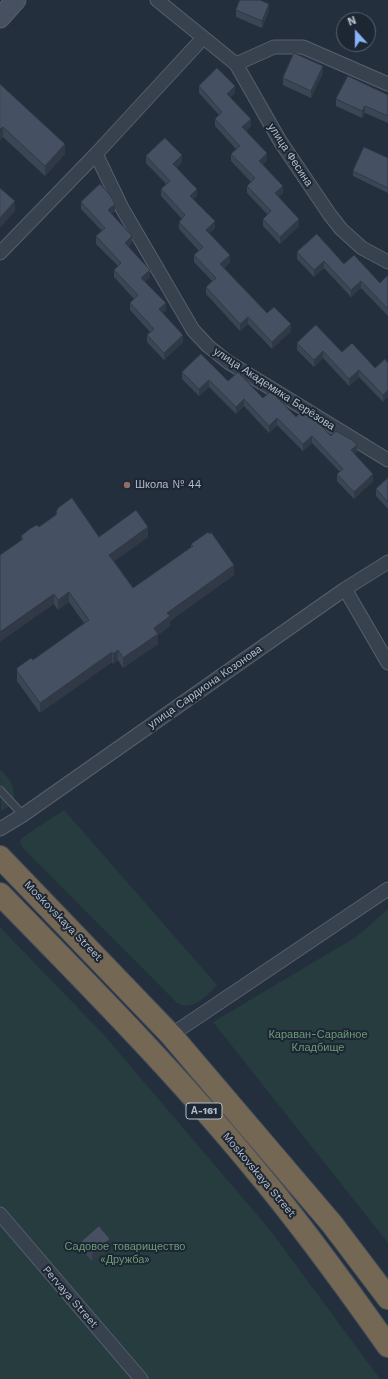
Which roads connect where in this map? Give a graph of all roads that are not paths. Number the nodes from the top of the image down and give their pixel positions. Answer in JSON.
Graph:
{"nodes":[{"id":1,"x":16,"y":0,"type":"edge"},
{"id":2,"x":157,"y":0,"type":"edge"},
{"id":3,"x":0,"y":18,"type":"edge"},
{"id":4,"x":203,"y":38,"type":"junction"},
{"id":5,"x":236,"y":64,"type":"junction"},
{"id":6,"x":388,"y":84,"type":"edge"},
{"id":7,"x":96,"y":154,"type":"junction"},
{"id":8,"x":0,"y":253,"type":"edge"},
{"id":9,"x":388,"y":262,"type":"edge"},
{"id":10,"x":388,"y":460,"type":"edge"},
{"id":11,"x":388,"y":562,"type":"edge"},
{"id":12,"x":344,"y":589,"type":"junction"},
{"id":13,"x":388,"y":662,"type":"edge"},
{"id":14,"x":0,"y":790,"type":"edge"},
{"id":15,"x":23,"y":815,"type":"junction"},
{"id":16,"x":0,"y":829,"type":"edge"},
{"id":17,"x":0,"y":857,"type":"edge"},
{"id":18,"x":388,"y":889,"type":"edge"},
{"id":19,"x":0,"y":894,"type":"edge"},
{"id":20,"x":171,"y":1035,"type":"junction"},
{"id":21,"x":0,"y":1214,"type":"edge"},
{"id":22,"x":388,"y":1298,"type":"edge"},
{"id":23,"x":388,"y":1346,"type":"edge"},
{"id":24,"x":141,"y":1379,"type":"edge"}],
"edges":[{"from":1,"to":3,"type":"street"},
{"from":2,"to":4,"type":"street","name":"улица Фесина"},
{"from":4,"to":5,"type":"street","name":"улица Фесина"},
{"from":4,"to":7,"type":"street"},
{"from":5,"to":6,"type":"street"},
{"from":5,"to":9,"type":"street","name":"улица Фесина"},
{"from":7,"to":8,"type":"street"},
{"from":7,"to":10,"type":"street","name":"улица Академика Берёзова"},
{"from":11,"to":12,"type":"street","name":"улица Сардиона Козонова"},
{"from":12,"to":13,"type":"street"},
{"from":12,"to":15,"type":"street","name":"улица Сардиона Козонова"},
{"from":14,"to":15,"type":"lane"},
{"from":15,"to":16,"type":"street","name":"улица Сардиона Козонова"},
{"from":17,"to":20,"type":"highway","name":"Moskovskaya Street","number":"А-161"},
{"from":18,"to":20,"type":"street"},
{"from":19,"to":23,"type":"highway","name":"Moskovskaya Street","number":"А-161"},
{"from":20,"to":22,"type":"highway","name":"Moskovskaya Street","number":"А-161"},
{"from":21,"to":24,"type":"street","name":"Pervaya Street"}]}
